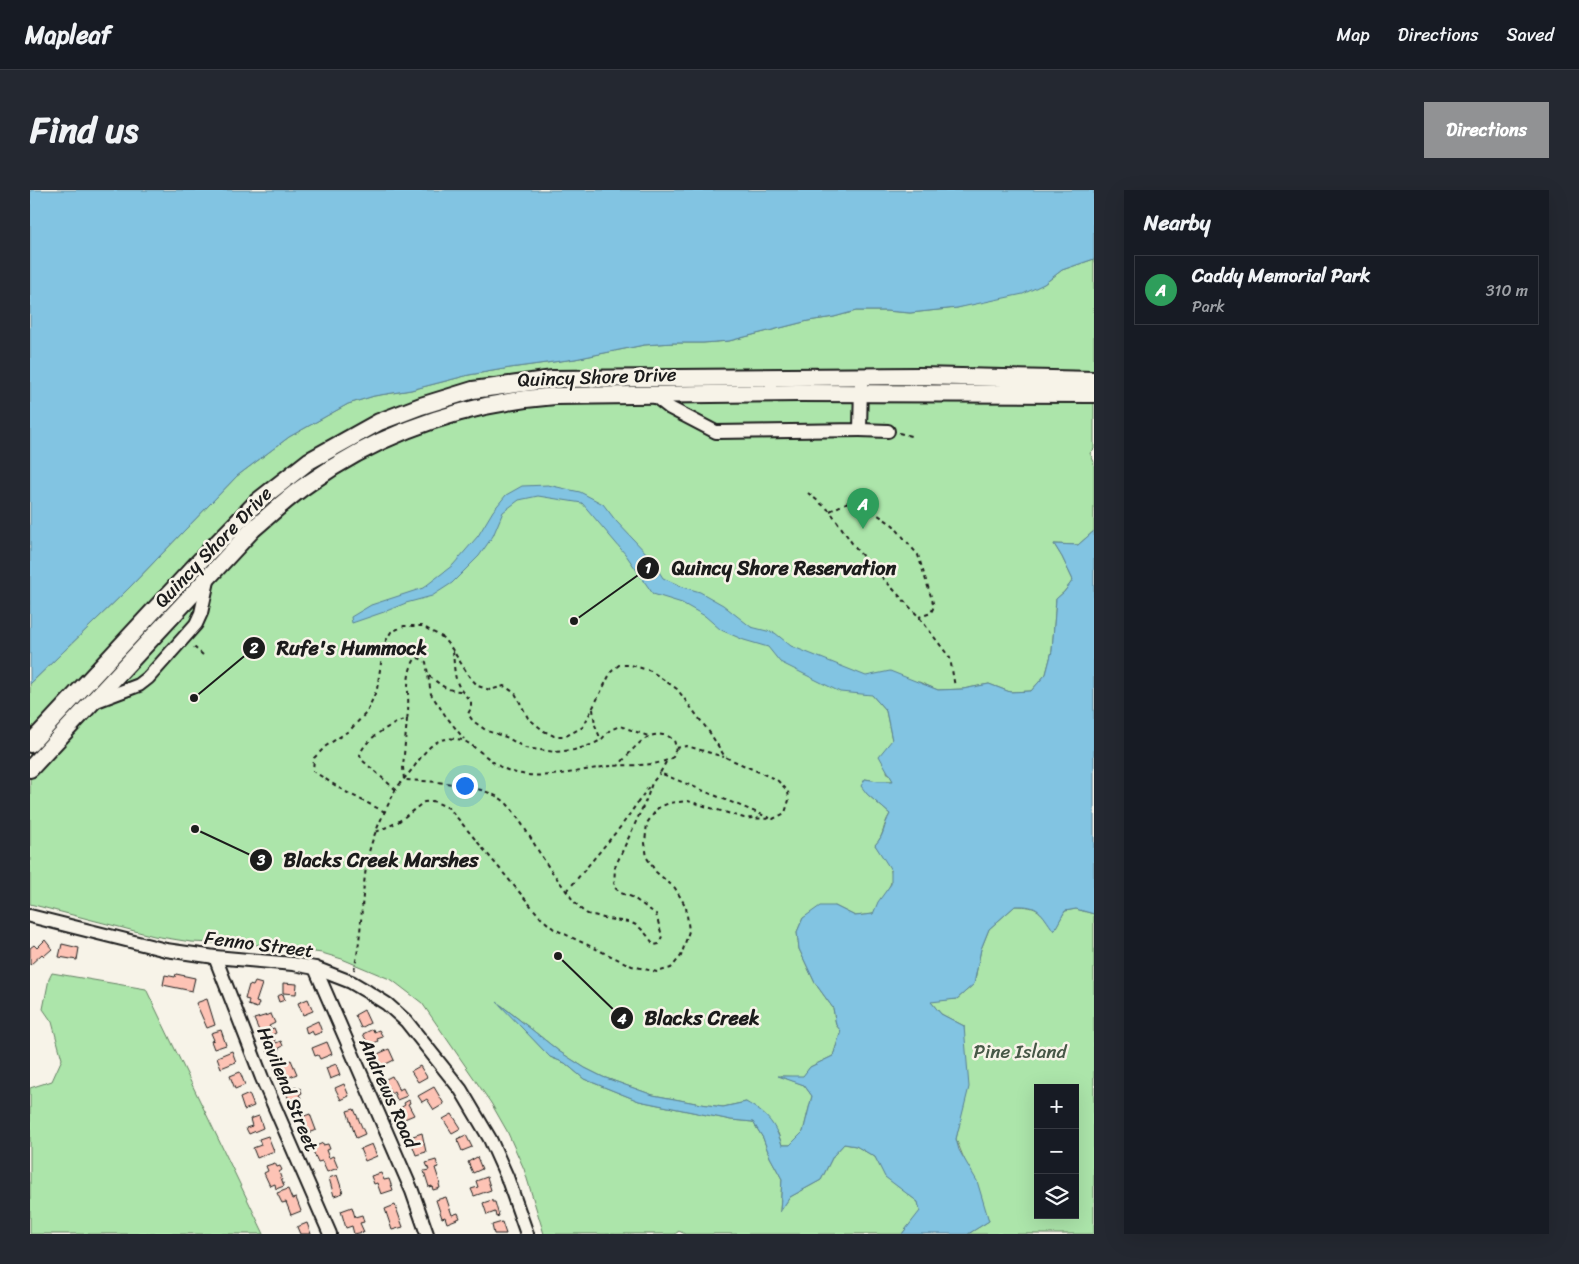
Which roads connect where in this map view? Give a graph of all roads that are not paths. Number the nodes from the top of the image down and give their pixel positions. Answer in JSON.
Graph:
{"nodes":[{"id":1,"x":1094,"y":380,"type":"edge"},
{"id":2,"x":861,"y":385,"type":"junction"},
{"id":3,"x":652,"y":394,"type":"junction"},
{"id":4,"x":1094,"y":394,"type":"edge"},
{"id":5,"x":860,"y":430,"type":"junction"},
{"id":6,"x":888,"y":430,"type":"dead end"},
{"id":7,"x":209,"y":576,"type":"junction"},
{"id":8,"x":91,"y":703,"type":"junction"},
{"id":9,"x":30,"y":744,"type":"edge"},
{"id":10,"x":30,"y":769,"type":"edge"},
{"id":11,"x":30,"y":916,"type":"edge"},
{"id":12,"x":215,"y":957,"type":"junction"},
{"id":13,"x":315,"y":968,"type":"junction"},
{"id":14,"x":330,"y":1234,"type":"edge"},
{"id":15,"x":427,"y":1234,"type":"edge"},
{"id":16,"x":527,"y":1234,"type":"edge"}],
"edges":[{"from":1,"to":2,"type":"main road","name":"Quincy Shore Drive"},
{"from":2,"to":3,"type":"main road","name":"Quincy Shore Drive"},
{"from":2,"to":4,"type":"main road","name":"Quincy Shore Drive"},
{"from":2,"to":5,"type":"street"},
{"from":2,"to":9,"type":"main road","name":"Quincy Shore Drive"},
{"from":3,"to":5,"type":"street"},
{"from":3,"to":7,"type":"main road","name":"Quincy Shore Drive"},
{"from":5,"to":6,"type":"street"},
{"from":7,"to":8,"type":"main road","name":"Quincy Shore Drive"},
{"from":7,"to":8,"type":"street"},
{"from":8,"to":10,"type":"main road","name":"Quincy Shore Drive"},
{"from":11,"to":12,"type":"street","name":"Fenno Street"},
{"from":12,"to":13,"type":"street","name":"Fenno Street"},
{"from":12,"to":14,"type":"street","name":"Havilend Street"},
{"from":13,"to":15,"type":"street","name":"Andrews Road"},
{"from":13,"to":16,"type":"street","name":"Fenno Street"}]}
